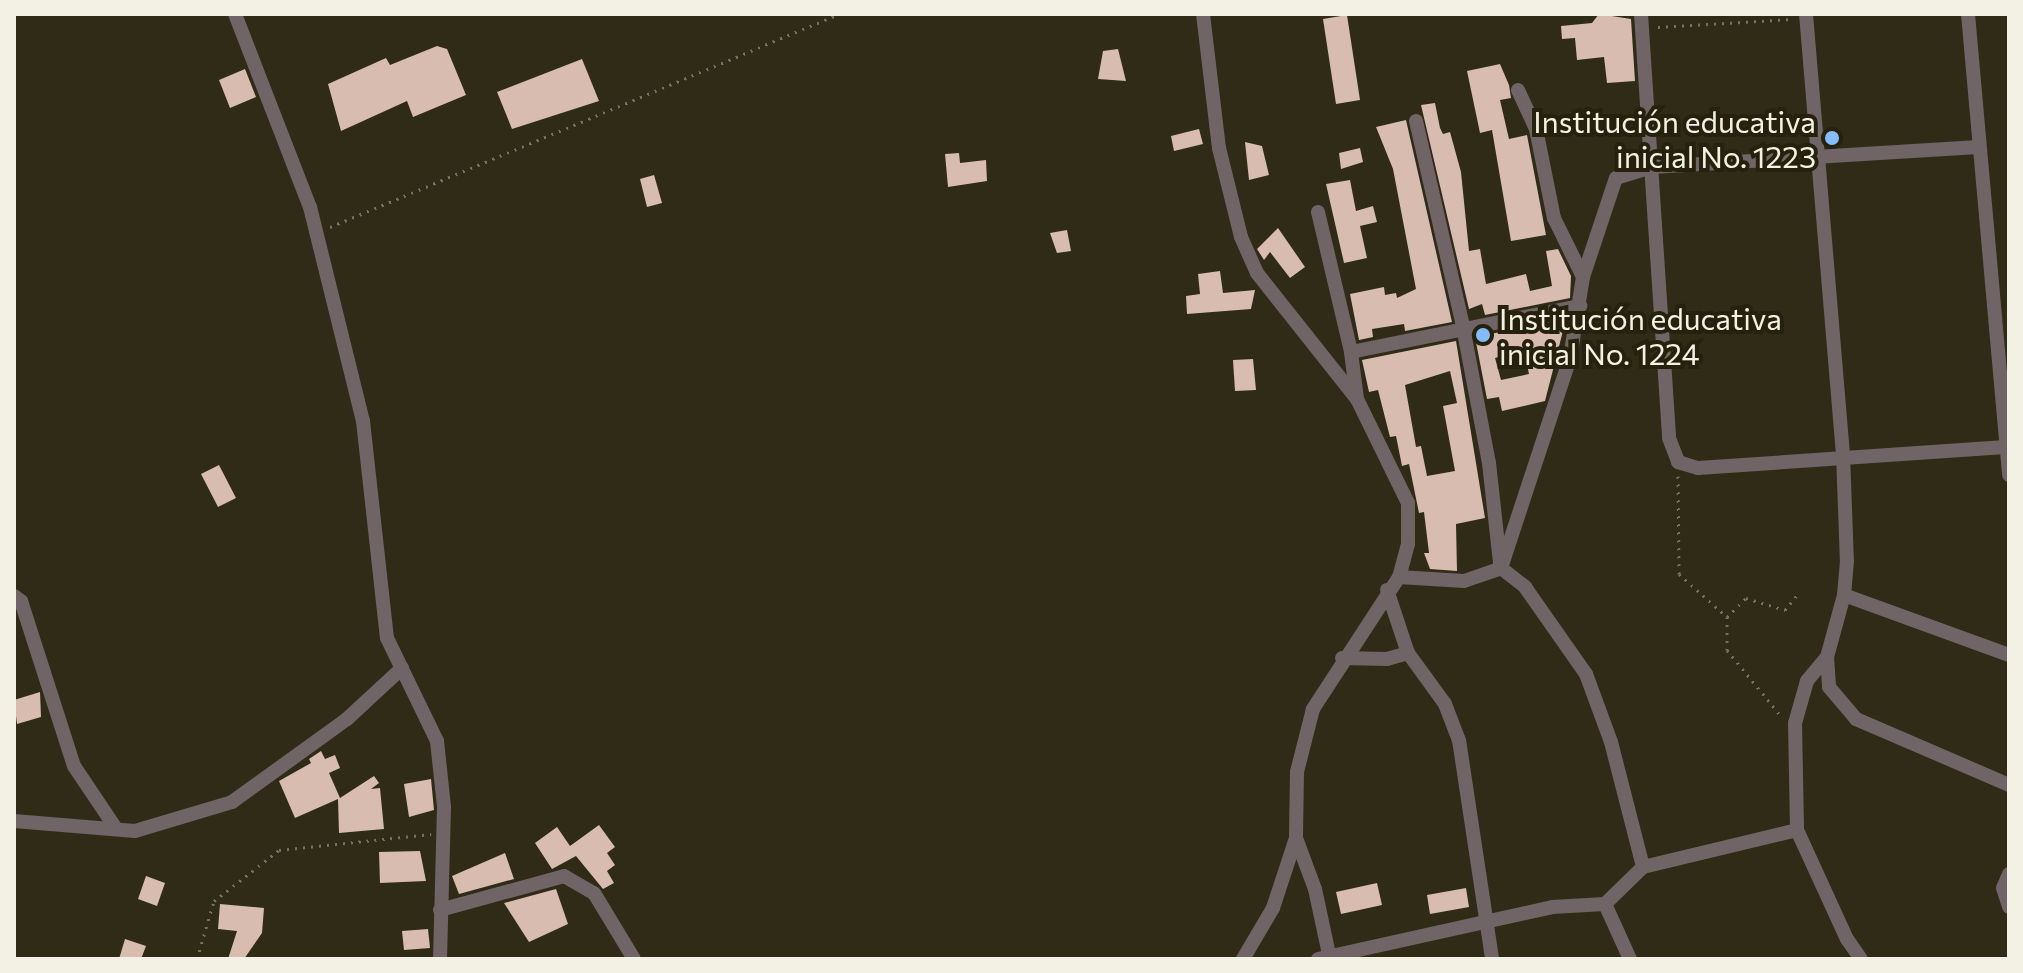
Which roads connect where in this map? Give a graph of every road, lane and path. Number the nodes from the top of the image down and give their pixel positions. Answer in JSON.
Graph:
{"nodes":[{"id":1,"x":235,"y":14,"type":"edge"},
{"id":2,"x":839,"y":14,"type":"edge"},
{"id":3,"x":1203,"y":14,"type":"edge"},
{"id":4,"x":1968,"y":14,"type":"edge"},
{"id":5,"x":1806,"y":16,"type":"edge"},
{"id":6,"x":1642,"y":21,"type":"edge"},
{"id":7,"x":1518,"y":90,"type":"dead end"},
{"id":8,"x":1416,"y":121,"type":"dead end"},
{"id":9,"x":1978,"y":147,"type":"junction"},
{"id":10,"x":1815,"y":159,"type":"junction"},
{"id":11,"x":1652,"y":167,"type":"junction"},
{"id":12,"x":1318,"y":212,"type":"dead end"},
{"id":13,"x":316,"y":233,"type":"junction"},
{"id":14,"x":1583,"y":277,"type":"junction"},
{"id":15,"x":1580,"y":306,"type":"junction"},
{"id":16,"x":1463,"y":327,"type":"junction"},
{"id":17,"x":1351,"y":352,"type":"junction"},
{"id":18,"x":1357,"y":399,"type":"junction"},
{"id":19,"x":2005,"y":447,"type":"junction"},
{"id":20,"x":1843,"y":454,"type":"junction"},
{"id":21,"x":1678,"y":462,"type":"junction"},
{"id":22,"x":2009,"y":475,"type":"edge"},
{"id":23,"x":1501,"y":568,"type":"junction"},
{"id":24,"x":1399,"y":577,"type":"junction"},
{"id":25,"x":1387,"y":590,"type":"junction"},
{"id":26,"x":1799,"y":593,"type":"dead end"},
{"id":27,"x":1844,"y":595,"type":"junction"},
{"id":28,"x":14,"y":596,"type":"edge"},
{"id":29,"x":1727,"y":617,"type":"junction"},
{"id":30,"x":1408,"y":653,"type":"junction"},
{"id":31,"x":2009,"y":655,"type":"edge"},
{"id":32,"x":1827,"y":657,"type":"junction"},
{"id":33,"x":1342,"y":658,"type":"junction"},
{"id":34,"x":402,"y":668,"type":"junction"},
{"id":35,"x":1785,"y":726,"type":"dead end"},
{"id":36,"x":2009,"y":785,"type":"edge"},
{"id":37,"x":14,"y":821,"type":"edge"},
{"id":38,"x":115,"y":827,"type":"junction"},
{"id":39,"x":1797,"y":830,"type":"junction"},
{"id":40,"x":443,"y":833,"type":"junction"},
{"id":41,"x":1296,"y":838,"type":"junction"},
{"id":42,"x":1643,"y":867,"type":"junction"},
{"id":43,"x":2009,"y":874,"type":"edge"},
{"id":44,"x":1605,"y":904,"type":"junction"},
{"id":45,"x":2009,"y":907,"type":"edge"},
{"id":46,"x":440,"y":910,"type":"junction"},
{"id":47,"x":1485,"y":921,"type":"junction"},
{"id":48,"x":1326,"y":958,"type":"edge"},
{"id":49,"x":197,"y":959,"type":"edge"},
{"id":50,"x":440,"y":959,"type":"edge"},
{"id":51,"x":634,"y":959,"type":"edge"},
{"id":52,"x":1243,"y":959,"type":"edge"},
{"id":53,"x":1492,"y":959,"type":"edge"},
{"id":54,"x":1630,"y":959,"type":"edge"},
{"id":55,"x":1861,"y":959,"type":"edge"}],
"edges":[{"from":1,"to":13,"type":"street"},
{"from":2,"to":13,"type":"path"},
{"from":3,"to":18,"type":"street"},
{"from":4,"to":9,"type":"street"},
{"from":5,"to":6,"type":"path"},
{"from":5,"to":10,"type":"street"},
{"from":6,"to":11,"type":"street"},
{"from":7,"to":14,"type":"street"},
{"from":8,"to":16,"type":"street"},
{"from":9,"to":10,"type":"street"},
{"from":9,"to":19,"type":"street"},
{"from":10,"to":11,"type":"street"},
{"from":10,"to":20,"type":"street"},
{"from":11,"to":14,"type":"street"},
{"from":11,"to":21,"type":"street"},
{"from":12,"to":17,"type":"street"},
{"from":13,"to":34,"type":"street"},
{"from":14,"to":15,"type":"street"},
{"from":15,"to":16,"type":"street"},
{"from":15,"to":23,"type":"street"},
{"from":16,"to":17,"type":"street"},
{"from":16,"to":23,"type":"street"},
{"from":17,"to":18,"type":"street"},
{"from":18,"to":24,"type":"street"},
{"from":19,"to":20,"type":"street"},
{"from":19,"to":22,"type":"street"},
{"from":20,"to":21,"type":"street"},
{"from":20,"to":27,"type":"street"},
{"from":21,"to":29,"type":"path"},
{"from":23,"to":24,"type":"street"},
{"from":23,"to":42,"type":"street"},
{"from":24,"to":25,"type":"street"},
{"from":25,"to":30,"type":"street"},
{"from":25,"to":33,"type":"street"},
{"from":26,"to":29,"type":"path"},
{"from":27,"to":31,"type":"street"},
{"from":27,"to":32,"type":"street"},
{"from":28,"to":38,"type":"street"},
{"from":29,"to":35,"type":"path"},
{"from":30,"to":33,"type":"street"},
{"from":30,"to":47,"type":"street"},
{"from":32,"to":36,"type":"street"},
{"from":32,"to":39,"type":"street"},
{"from":33,"to":41,"type":"street"},
{"from":34,"to":38,"type":"street"},
{"from":34,"to":40,"type":"street"},
{"from":37,"to":38,"type":"street"},
{"from":39,"to":42,"type":"street"},
{"from":39,"to":55,"type":"street"},
{"from":40,"to":46,"type":"street"},
{"from":40,"to":49,"type":"path"},
{"from":41,"to":48,"type":"street"},
{"from":41,"to":52,"type":"street"},
{"from":42,"to":44,"type":"street"},
{"from":43,"to":45,"type":"street"},
{"from":44,"to":47,"type":"street"},
{"from":44,"to":54,"type":"street"},
{"from":46,"to":50,"type":"street"},
{"from":46,"to":51,"type":"street"},
{"from":47,"to":48,"type":"street"},
{"from":47,"to":53,"type":"street"}]}
